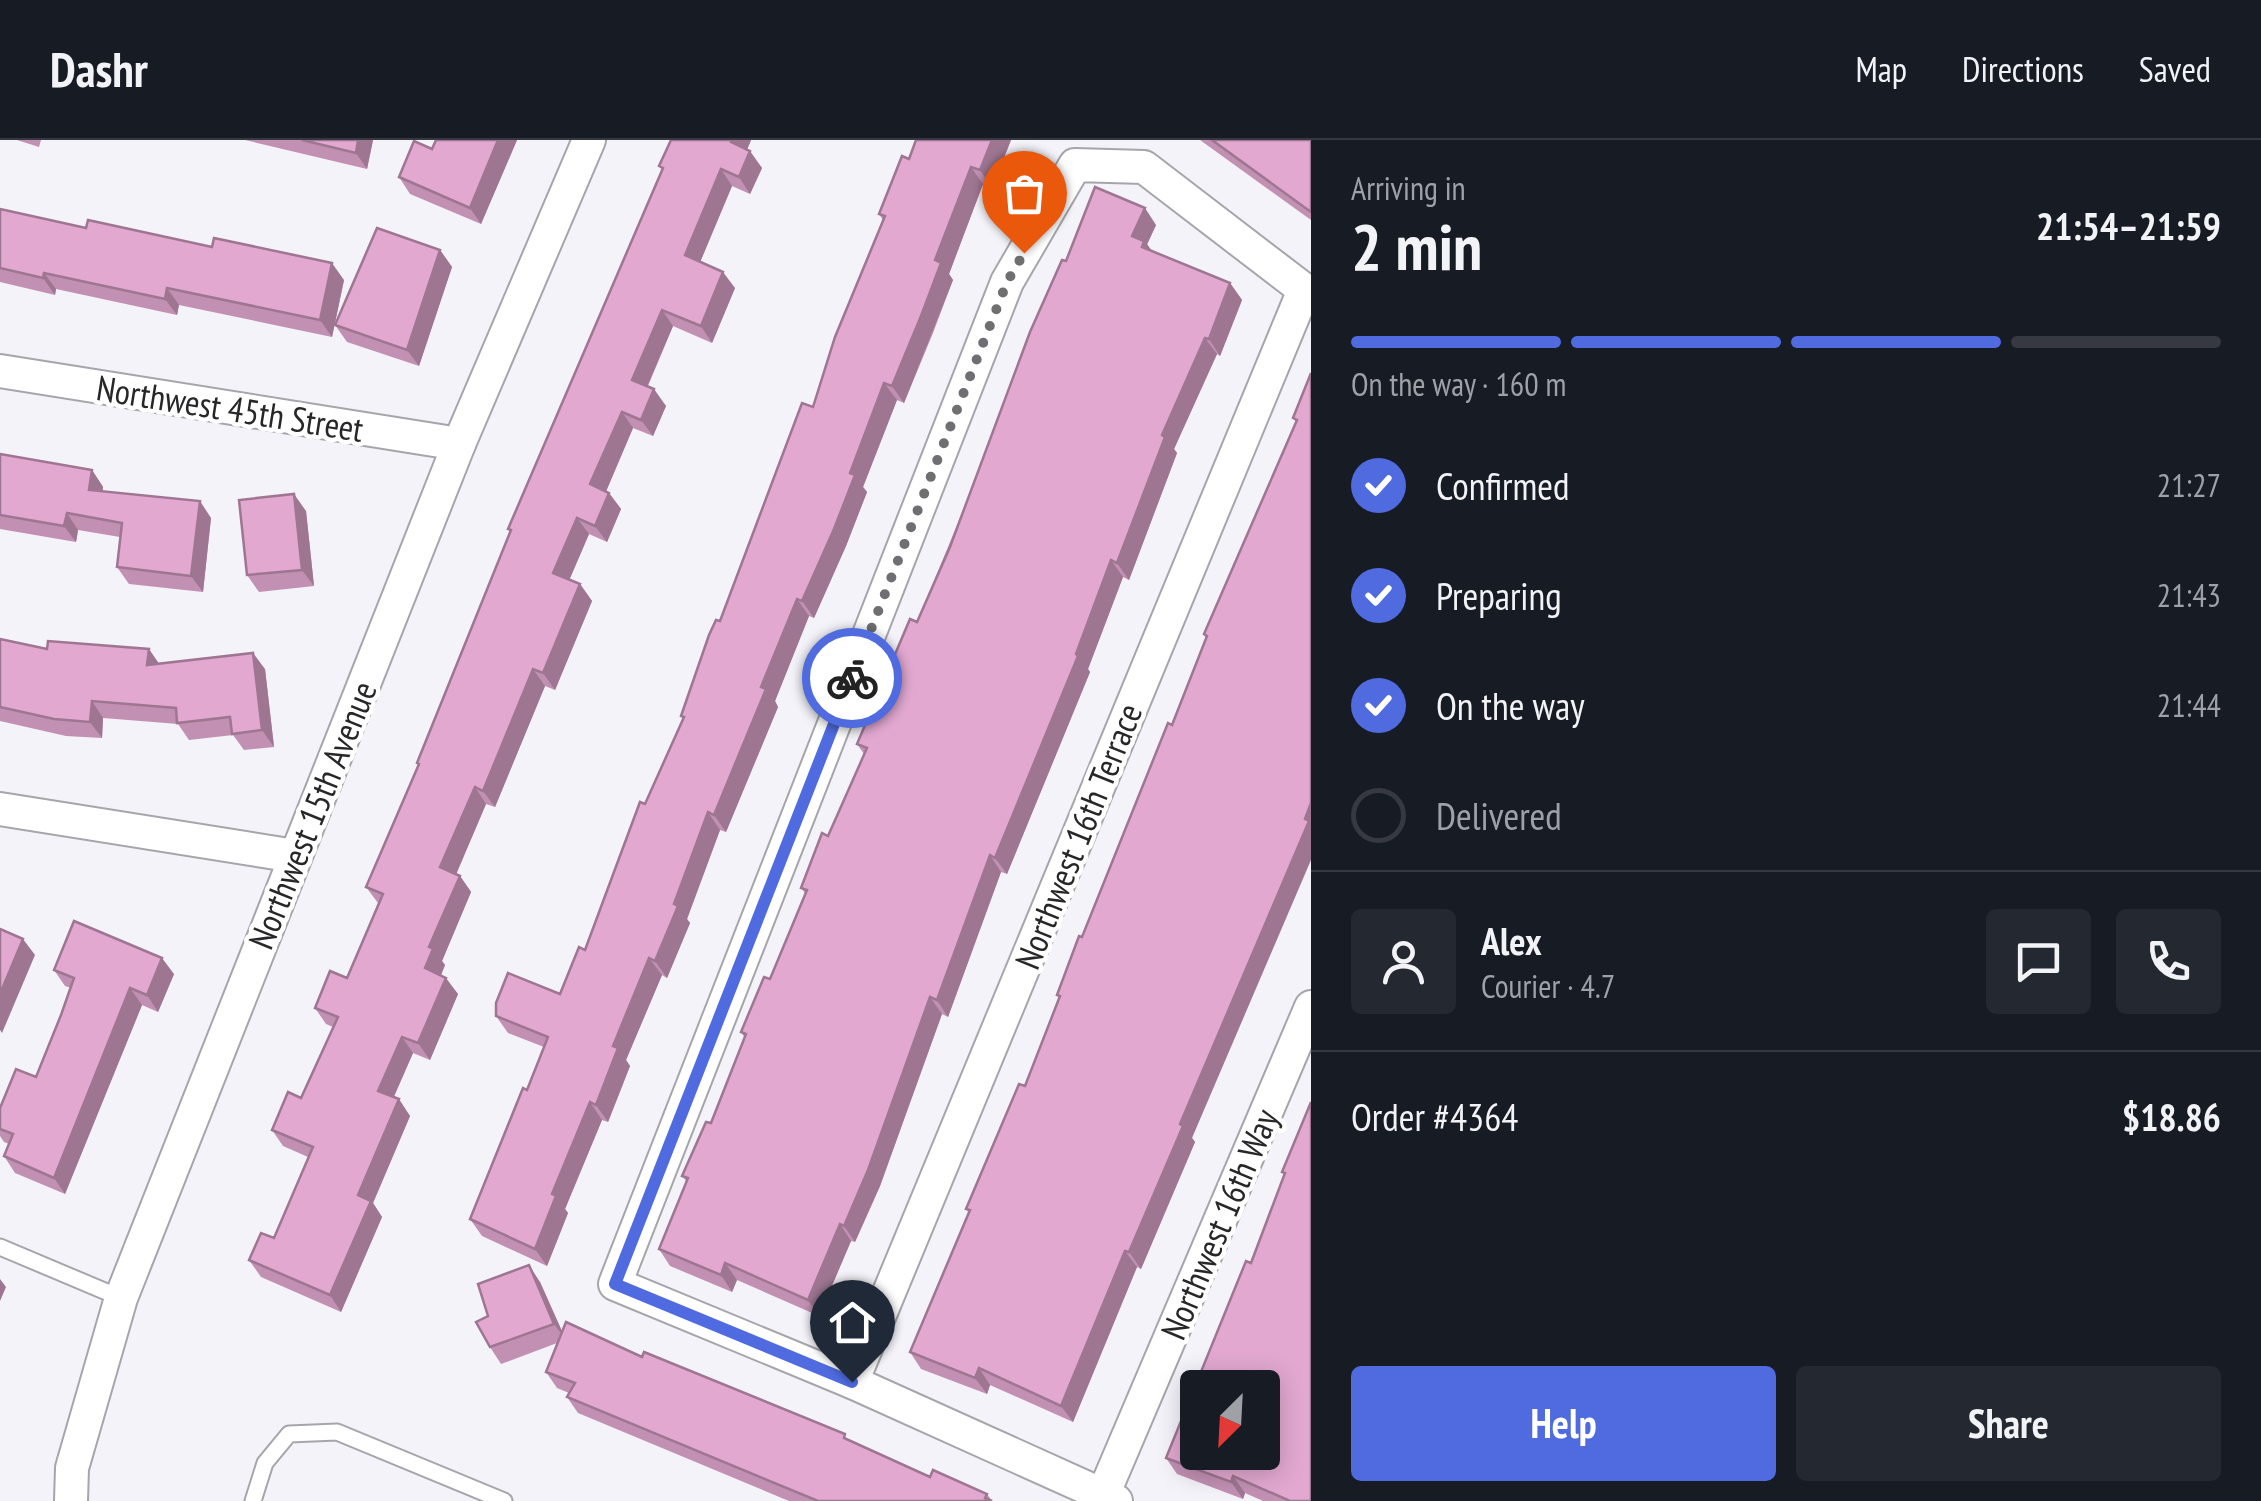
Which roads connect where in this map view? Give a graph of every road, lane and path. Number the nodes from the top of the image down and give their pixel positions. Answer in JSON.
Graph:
{"nodes":[{"id":1,"x":589,"y":140,"type":"edge"},
{"id":2,"x":1308,"y":293,"type":"edge"},
{"id":3,"x":0,"y":371,"type":"edge"},
{"id":4,"x":460,"y":444,"type":"junction"},
{"id":5,"x":0,"y":809,"type":"edge"},
{"id":6,"x":295,"y":856,"type":"junction"},
{"id":7,"x":1311,"y":1007,"type":"edge"},
{"id":8,"x":0,"y":1247,"type":"edge"},
{"id":9,"x":121,"y":1298,"type":"junction"},
{"id":10,"x":852,"y":1382,"type":"junction"},
{"id":11,"x":1110,"y":1498,"type":"edge"},
{"id":12,"x":71,"y":1501,"type":"edge"},
{"id":13,"x":253,"y":1501,"type":"edge"},
{"id":14,"x":504,"y":1501,"type":"edge"}],
"edges":[{"from":1,"to":4,"type":"street","name":"Northwest 15th Avenue"},
{"from":2,"to":10,"type":"street","name":"Northwest 16th Terrace"},
{"from":2,"to":10,"type":"street"},
{"from":3,"to":4,"type":"street","name":"Northwest 45th Street"},
{"from":4,"to":6,"type":"street","name":"Northwest 15th Avenue"},
{"from":5,"to":6,"type":"street"},
{"from":6,"to":9,"type":"street","name":"Northwest 15th Avenue"},
{"from":7,"to":11,"type":"street","name":"Northwest 16th Way"},
{"from":8,"to":9,"type":"lane"},
{"from":9,"to":12,"type":"street","name":"Northwest 15th Avenue"},
{"from":10,"to":11,"type":"street"},
{"from":13,"to":14,"type":"lane"}]}
